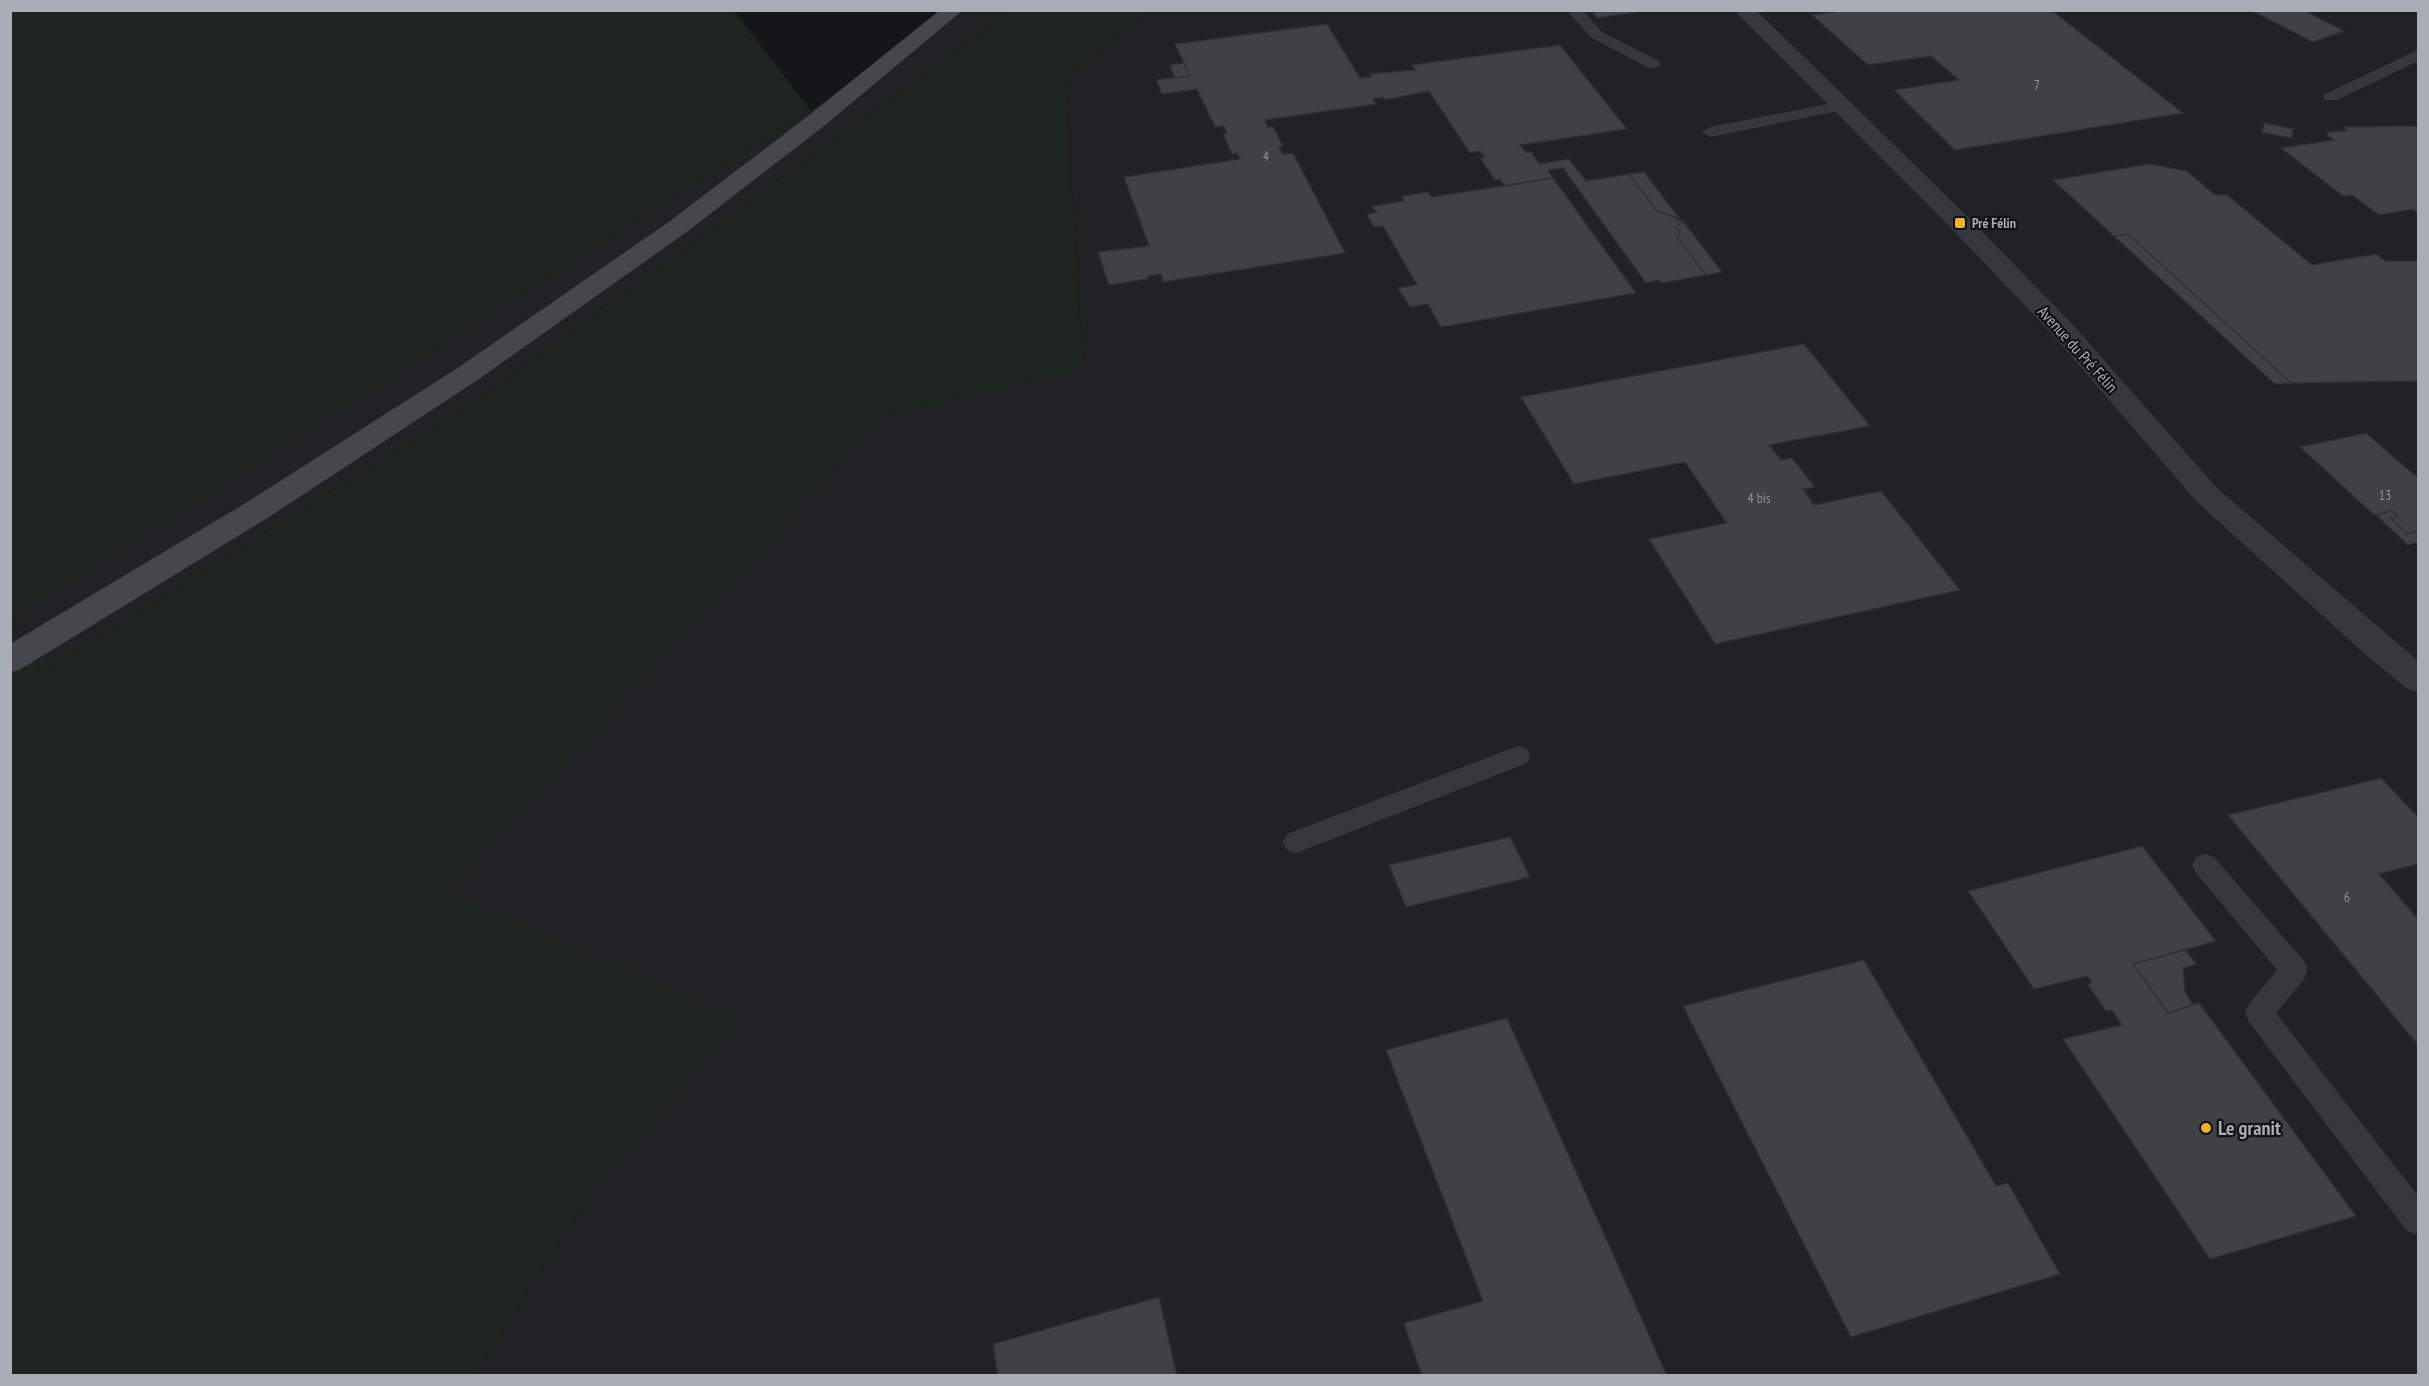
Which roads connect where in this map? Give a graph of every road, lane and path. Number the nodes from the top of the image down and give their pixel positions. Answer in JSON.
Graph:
{"nodes":[{"id":1,"x":952,"y":10,"type":"edge"},
{"id":2,"x":1573,"y":10,"type":"edge"},
{"id":3,"x":1744,"y":10,"type":"edge"},
{"id":4,"x":2418,"y":55,"type":"edge"},
{"id":5,"x":1653,"y":64,"type":"dead end"},
{"id":6,"x":2331,"y":97,"type":"dead end"},
{"id":7,"x":1843,"y":106,"type":"junction"},
{"id":8,"x":1710,"y":132,"type":"dead end"},
{"id":9,"x":10,"y":660,"type":"edge"},
{"id":10,"x":2418,"y":679,"type":"edge"},
{"id":11,"x":1518,"y":756,"type":"dead end"},
{"id":12,"x":1296,"y":842,"type":"dead end"},
{"id":13,"x":2205,"y":864,"type":"dead end"},
{"id":14,"x":2418,"y":1220,"type":"edge"}],
"edges":[{"from":1,"to":9,"type":"main road"},
{"from":2,"to":5,"type":"lane"},
{"from":3,"to":7,"type":"street","name":"Avenue du Pré Félin"},
{"from":4,"to":6,"type":"lane"},
{"from":7,"to":8,"type":"lane"},
{"from":7,"to":10,"type":"street","name":"Avenue du Pré Félin"},
{"from":11,"to":12,"type":"lane"},
{"from":13,"to":14,"type":"lane"}]}
